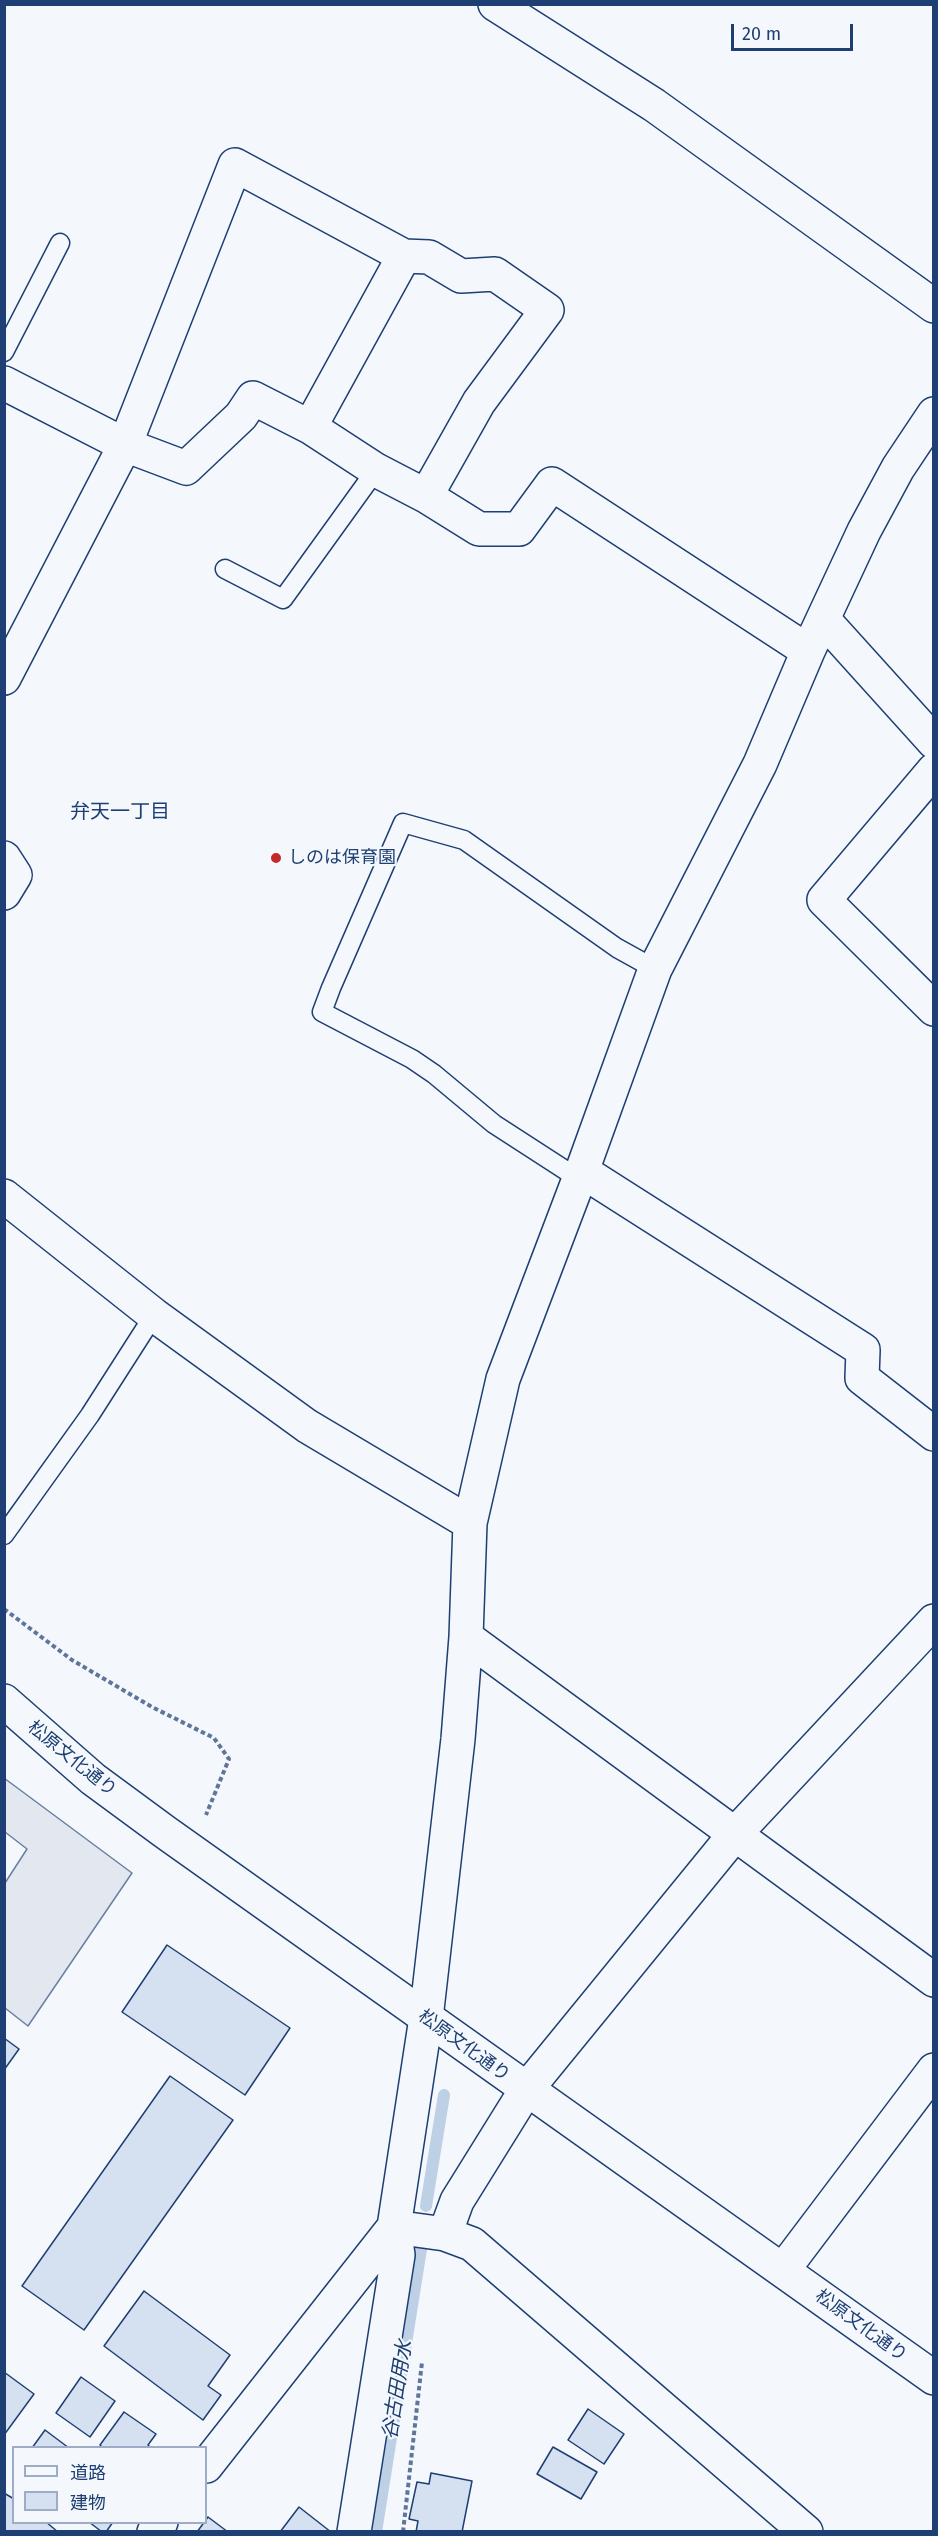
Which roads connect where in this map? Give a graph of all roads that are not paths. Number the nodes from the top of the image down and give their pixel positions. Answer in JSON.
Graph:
{"nodes":[{"id":1,"x":495,"y":4,"type":"edge"},
{"id":2,"x":60,"y":243,"type":"dead end"},
{"id":3,"x":404,"y":256,"type":"junction"},
{"id":4,"x":933,"y":306,"type":"edge"},
{"id":5,"x":4,"y":352,"type":"edge"},
{"id":6,"x":4,"y":383,"type":"edge"},
{"id":7,"x":933,"y":414,"type":"edge"},
{"id":8,"x":310,"y":428,"type":"junction"},
{"id":9,"x":124,"y":446,"type":"junction"},
{"id":10,"x":376,"y":470,"type":"junction"},
{"id":11,"x":426,"y":496,"type":"junction"},
{"id":12,"x":225,"y":569,"type":"dead end"},
{"id":13,"x":824,"y":619,"type":"junction"},
{"id":14,"x":808,"y":651,"type":"junction"},
{"id":15,"x":4,"y":678,"type":"edge"},
{"id":16,"x":933,"y":742,"type":"edge"},
{"id":17,"x":933,"y":770,"type":"edge"},
{"id":18,"x":4,"y":858,"type":"edge"},
{"id":19,"x":4,"y":892,"type":"edge"},
{"id":20,"x":655,"y":969,"type":"junction"},
{"id":21,"x":933,"y":1009,"type":"edge"},
{"id":22,"x":580,"y":1175,"type":"junction"},
{"id":23,"x":4,"y":1196,"type":"edge"},
{"id":24,"x":154,"y":1315,"type":"junction"},
{"id":25,"x":933,"y":1434,"type":"edge"},
{"id":26,"x":470,"y":1523,"type":"junction"},
{"id":27,"x":4,"y":1535,"type":"edge"},
{"id":28,"x":933,"y":1621,"type":"edge"},
{"id":29,"x":466,"y":1637,"type":"junction"},
{"id":30,"x":4,"y":1701,"type":"edge"},
{"id":31,"x":735,"y":1834,"type":"junction"},
{"id":32,"x":933,"y":1980,"type":"edge"},
{"id":33,"x":426,"y":2018,"type":"junction"},
{"id":34,"x":933,"y":2070,"type":"edge"},
{"id":35,"x":526,"y":2090,"type":"junction"},
{"id":36,"x":394,"y":2227,"type":"junction"},
{"id":37,"x":445,"y":2234,"type":"junction"},
{"id":38,"x":783,"y":2270,"type":"junction"},
{"id":39,"x":933,"y":2378,"type":"edge"},
{"id":40,"x":207,"y":2465,"type":"edge"},
{"id":41,"x":354,"y":2532,"type":"edge"},
{"id":42,"x":806,"y":2532,"type":"edge"}],
"edges":[{"from":1,"to":4,"type":"street"},
{"from":2,"to":5,"type":"lane"},
{"from":3,"to":8,"type":"street"},
{"from":3,"to":9,"type":"street"},
{"from":3,"to":11,"type":"street"},
{"from":6,"to":9,"type":"street"},
{"from":7,"to":13,"type":"street"},
{"from":8,"to":9,"type":"street"},
{"from":8,"to":10,"type":"street"},
{"from":9,"to":15,"type":"street"},
{"from":10,"to":11,"type":"street"},
{"from":10,"to":12,"type":"lane"},
{"from":11,"to":14,"type":"street"},
{"from":13,"to":14,"type":"street"},
{"from":13,"to":16,"type":"street"},
{"from":14,"to":20,"type":"street"},
{"from":17,"to":21,"type":"street"},
{"from":18,"to":19,"type":"street"},
{"from":20,"to":22,"type":"street"},
{"from":20,"to":22,"type":"lane"},
{"from":22,"to":25,"type":"street"},
{"from":22,"to":26,"type":"street"},
{"from":23,"to":24,"type":"street"},
{"from":24,"to":26,"type":"street"},
{"from":24,"to":27,"type":"lane"},
{"from":26,"to":29,"type":"street"},
{"from":28,"to":31,"type":"street"},
{"from":29,"to":31,"type":"street"},
{"from":29,"to":33,"type":"street"},
{"from":30,"to":33,"type":"street","name":"松原文化通り"},
{"from":31,"to":32,"type":"street"},
{"from":31,"to":35,"type":"street"},
{"from":33,"to":35,"type":"street","name":"松原文化通り"},
{"from":33,"to":36,"type":"street"},
{"from":34,"to":38,"type":"street"},
{"from":35,"to":37,"type":"street"},
{"from":35,"to":38,"type":"street","name":"松原文化通り"},
{"from":36,"to":37,"type":"street"},
{"from":36,"to":40,"type":"street"},
{"from":36,"to":41,"type":"street"},
{"from":37,"to":42,"type":"street"},
{"from":38,"to":39,"type":"street","name":"松原文化通り"}]}
